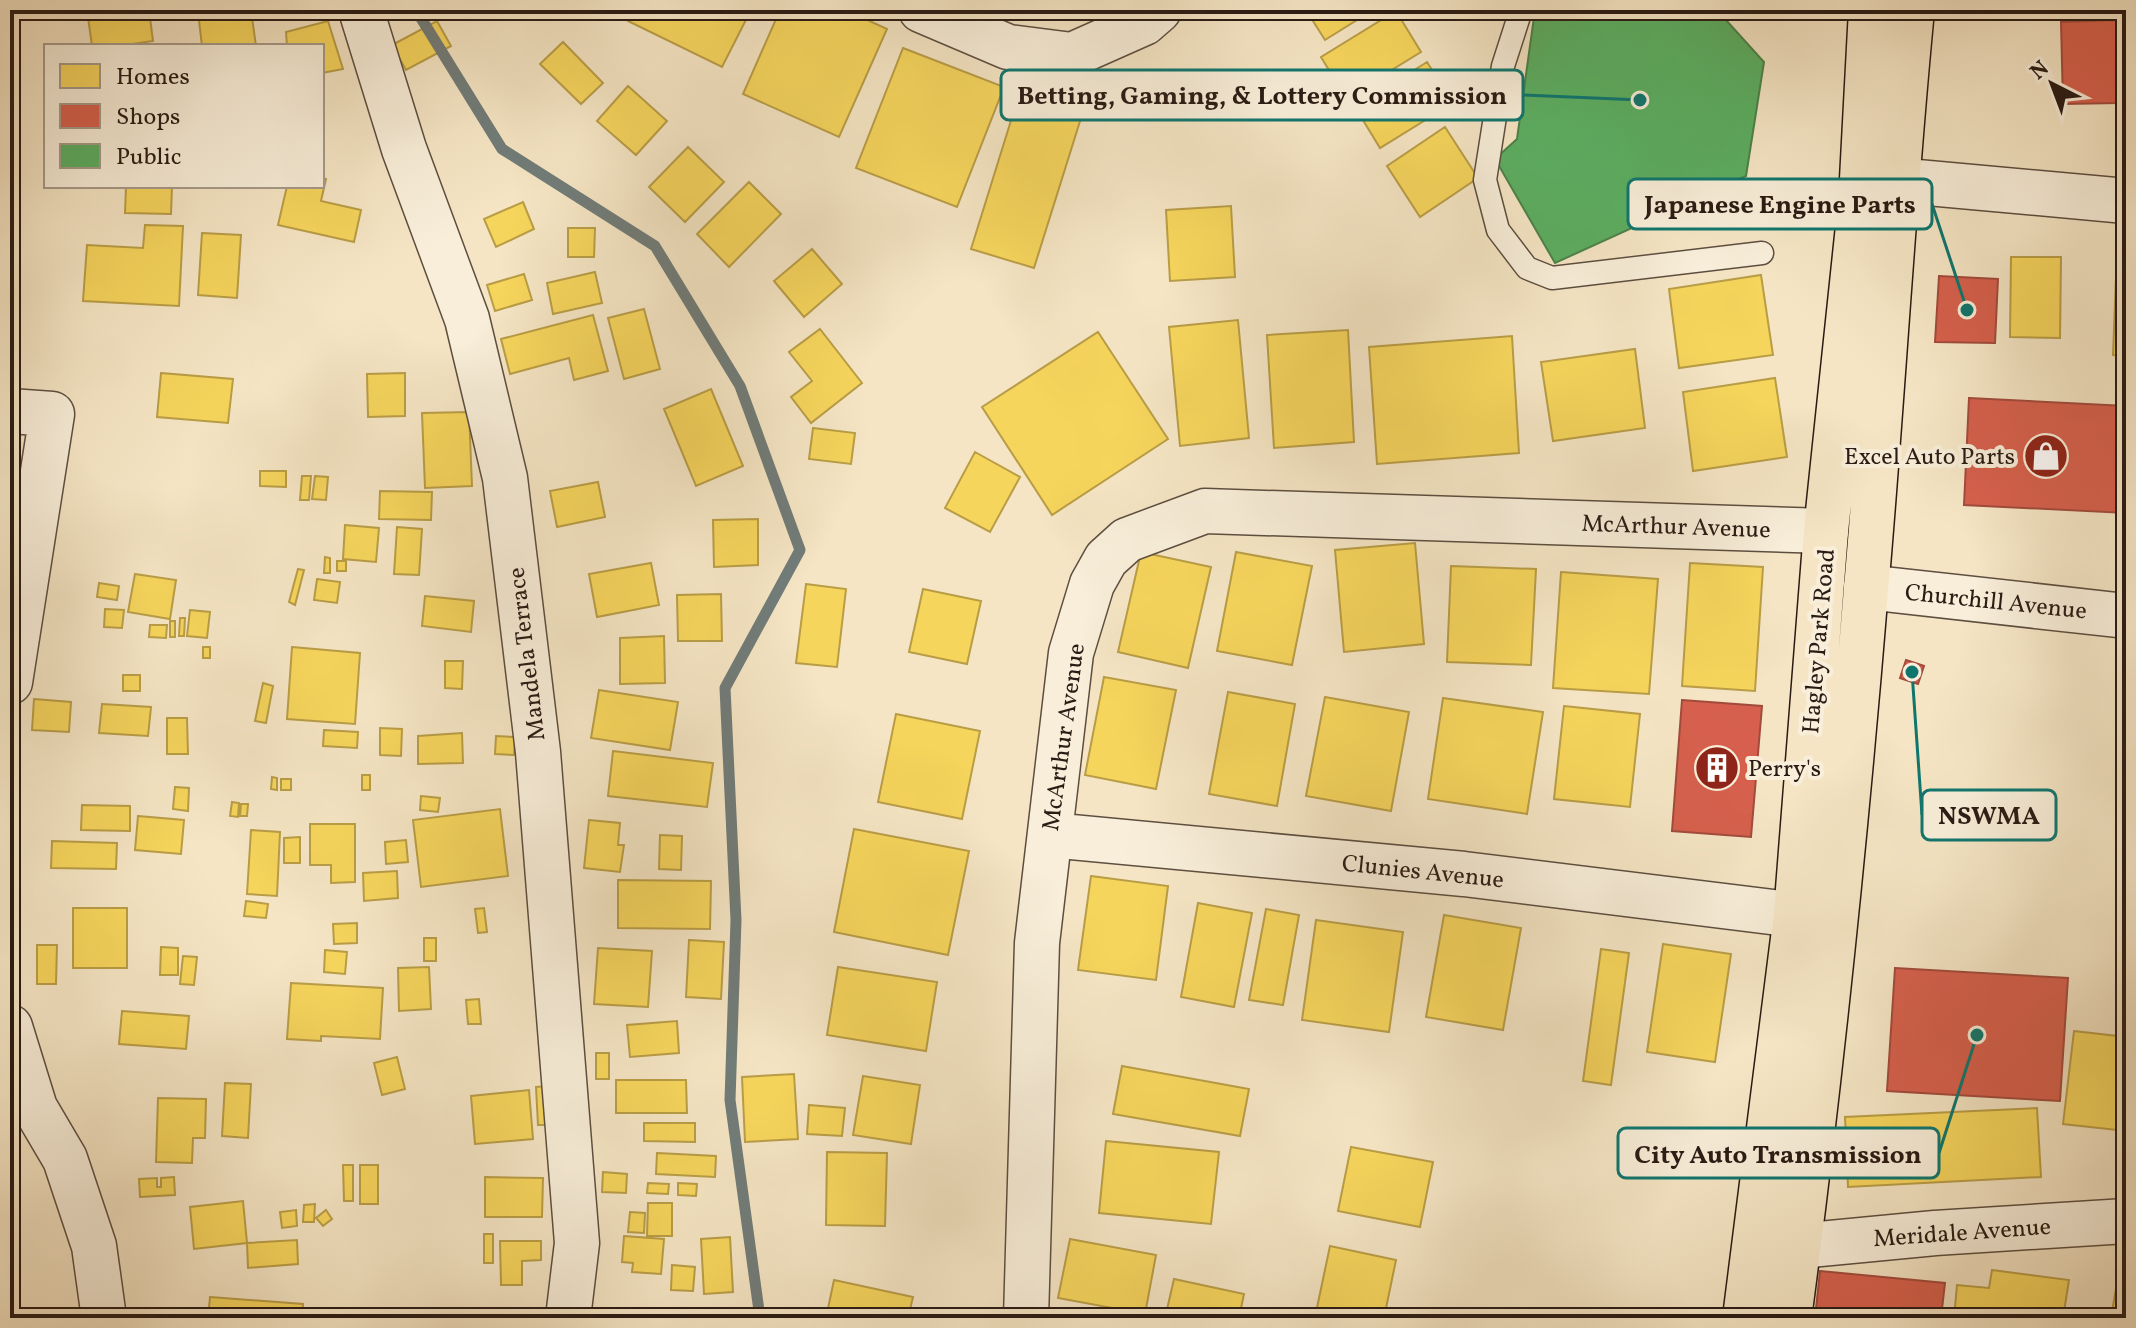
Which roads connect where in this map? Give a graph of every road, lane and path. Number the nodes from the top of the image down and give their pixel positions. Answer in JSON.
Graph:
{"nodes":[{"id":1,"x":361,"y":10,"type":"edge"},
{"id":2,"x":921,"y":10,"type":"edge"},
{"id":3,"x":1159,"y":10,"type":"edge"},
{"id":4,"x":1521,"y":10,"type":"edge"},
{"id":5,"x":1871,"y":10,"type":"edge"},
{"id":6,"x":1912,"y":10,"type":"edge"},
{"id":7,"x":1895,"y":180,"type":"junction"},
{"id":8,"x":2126,"y":201,"type":"edge"},
{"id":9,"x":1762,"y":253,"type":"dead end"},
{"id":10,"x":10,"y":411,"type":"edge"},
{"id":11,"x":1826,"y":531,"type":"junction"},
{"id":12,"x":1866,"y":587,"type":"junction"},
{"id":13,"x":2126,"y":616,"type":"edge"},
{"id":14,"x":10,"y":682,"type":"edge"},
{"id":15,"x":1050,"y":835,"type":"junction"},
{"id":16,"x":1796,"y":915,"type":"junction"},
{"id":17,"x":10,"y":1027,"type":"edge"},
{"id":18,"x":2126,"y":1221,"type":"edge"},
{"id":19,"x":1799,"y":1246,"type":"junction"},
{"id":20,"x":104,"y":1318,"type":"edge"},
{"id":21,"x":568,"y":1318,"type":"edge"},
{"id":22,"x":1026,"y":1318,"type":"edge"},
{"id":23,"x":1745,"y":1318,"type":"edge"},
{"id":24,"x":1789,"y":1318,"type":"edge"}],
"edges":[{"from":1,"to":21,"type":"street","name":"Mandela Terrace"},
{"from":2,"to":3,"type":"street"},
{"from":4,"to":9,"type":"lane"},
{"from":5,"to":11,"type":"main road","name":"Hagley Park Road"},
{"from":6,"to":7,"type":"main road","name":"Hagley Park Road"},
{"from":7,"to":8,"type":"street"},
{"from":7,"to":12,"type":"main road","name":"Hagley Park Road"},
{"from":10,"to":14,"type":"street"},
{"from":11,"to":15,"type":"street","name":"McArthur Avenue"},
{"from":11,"to":16,"type":"main road","name":"Hagley Park Road"},
{"from":12,"to":13,"type":"street","name":"Churchill Avenue"},
{"from":12,"to":19,"type":"main road","name":"Hagley Park Road"},
{"from":15,"to":16,"type":"street","name":"Clunies Avenue"},
{"from":15,"to":22,"type":"street","name":"McArthur Avenue"},
{"from":16,"to":23,"type":"main road","name":"Hagley Park Road"},
{"from":17,"to":20,"type":"street"},
{"from":18,"to":19,"type":"street","name":"Meridale Avenue"},
{"from":19,"to":24,"type":"main road","name":"Hagley Park Road"}]}
